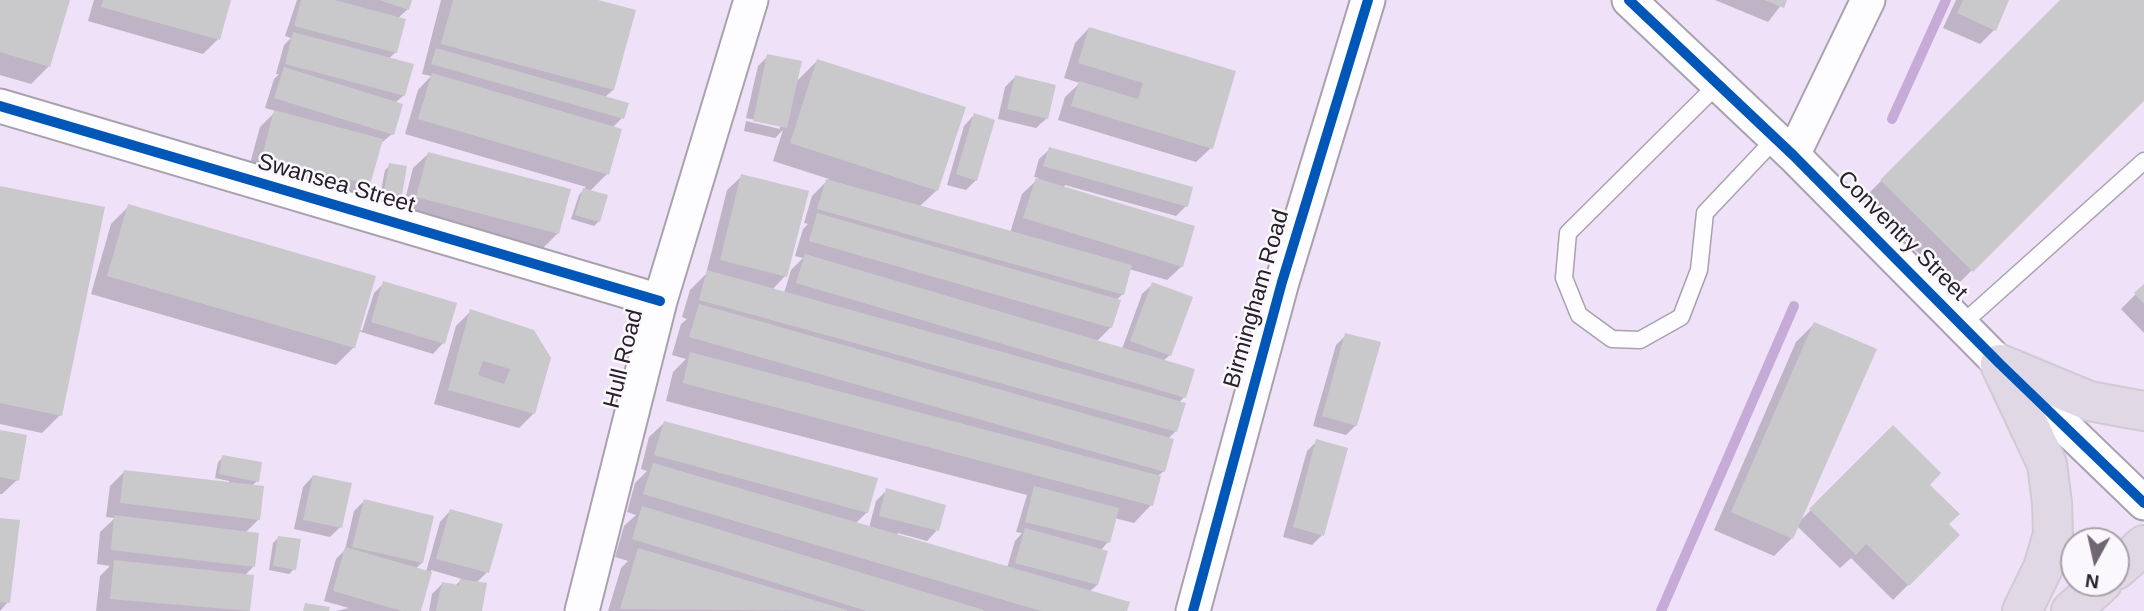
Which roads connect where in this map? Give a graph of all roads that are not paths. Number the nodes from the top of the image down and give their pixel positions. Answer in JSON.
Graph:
{"nodes":[{"id":1,"x":751,"y":0,"type":"edge"},
{"id":2,"x":1368,"y":0,"type":"edge"},
{"id":3,"x":1629,"y":0,"type":"edge"},
{"id":4,"x":1868,"y":0,"type":"edge"},
{"id":5,"x":1718,"y":84,"type":"junction"},
{"id":6,"x":0,"y":106,"type":"edge"},
{"id":7,"x":1784,"y":147,"type":"junction"},
{"id":8,"x":2144,"y":161,"type":"edge"},
{"id":9,"x":660,"y":302,"type":"junction"},
{"id":10,"x":1961,"y":325,"type":"junction"},
{"id":11,"x":2000,"y":364,"type":"junction"},
{"id":12,"x":2144,"y":411,"type":"edge"},
{"id":13,"x":2144,"y":503,"type":"edge"},
{"id":14,"x":2144,"y":545,"type":"edge"},
{"id":15,"x":2130,"y":558,"type":"edge"},
{"id":16,"x":2086,"y":597,"type":"edge"},
{"id":17,"x":582,"y":611,"type":"edge"},
{"id":18,"x":1193,"y":611,"type":"edge"},
{"id":19,"x":2022,"y":611,"type":"edge"},
{"id":20,"x":2071,"y":611,"type":"edge"}],
"edges":[{"from":1,"to":9,"type":"street","name":"Hull Road"},
{"from":2,"to":18,"type":"street","name":"Birmingham Road"},
{"from":3,"to":5,"type":"street","name":"Conventry Street"},
{"from":4,"to":7,"type":"street"},
{"from":5,"to":7,"type":"street","name":"Conventry Street"},
{"from":5,"to":7,"type":"lane"},
{"from":6,"to":9,"type":"street","name":"Swansea Street"},
{"from":7,"to":10,"type":"street","name":"Conventry Street"},
{"from":8,"to":10,"type":"lane"},
{"from":9,"to":17,"type":"street","name":"Hull Road"},
{"from":10,"to":11,"type":"street","name":"Conventry Street"},
{"from":11,"to":12,"type":"highway"},
{"from":11,"to":13,"type":"street","name":"Conventry Street"},
{"from":11,"to":19,"type":"highway"},
{"from":14,"to":15,"type":"highway"},
{"from":16,"to":20,"type":"highway"}]}
